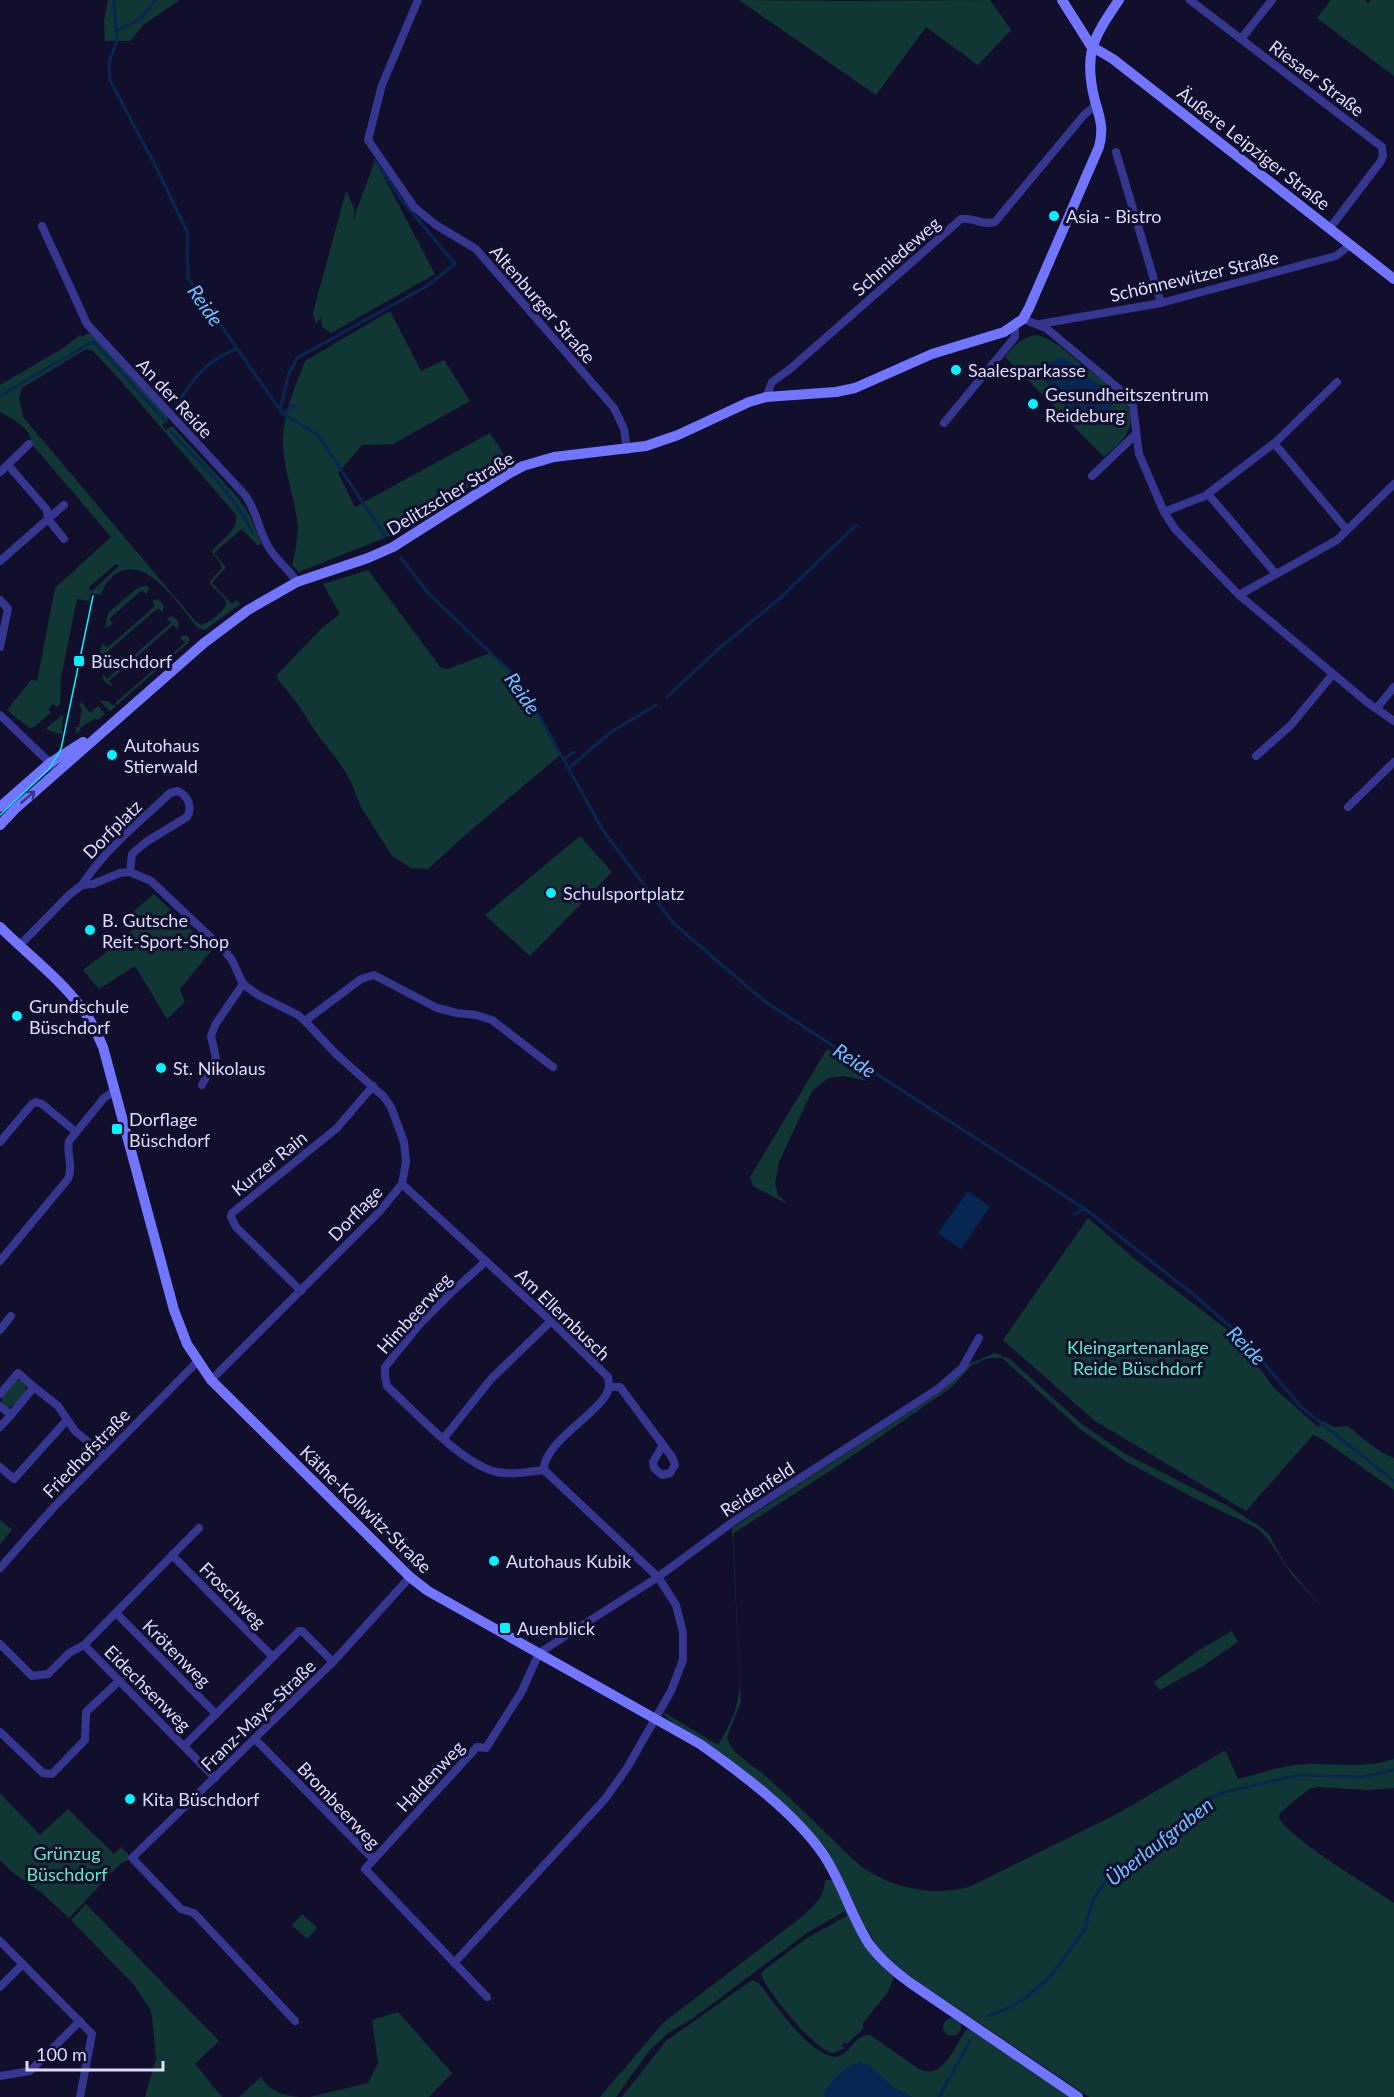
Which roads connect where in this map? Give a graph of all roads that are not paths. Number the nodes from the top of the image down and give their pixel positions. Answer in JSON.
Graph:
{"nodes":[{"id":1,"x":418,"y":0,"type":"edge"},
{"id":2,"x":1062,"y":0,"type":"edge"},
{"id":3,"x":1119,"y":0,"type":"edge"},
{"id":4,"x":1191,"y":0,"type":"edge"},
{"id":5,"x":1272,"y":0,"type":"edge"},
{"id":6,"x":1241,"y":39,"type":"junction"},
{"id":7,"x":1092,"y":45,"type":"junction"},
{"id":8,"x":1096,"y":105,"type":"junction"},
{"id":9,"x":1116,"y":152,"type":"dead end"},
{"id":10,"x":42,"y":226,"type":"dead end"},
{"id":11,"x":1330,"y":228,"type":"junction"},
{"id":12,"x":1351,"y":244,"type":"junction"},
{"id":13,"x":1394,"y":279,"type":"edge"},
{"id":14,"x":1161,"y":303,"type":"junction"},
{"id":15,"x":1018,"y":323,"type":"junction"},
{"id":16,"x":1040,"y":324,"type":"junction"},
{"id":17,"x":1337,"y":382,"type":"dead end"},
{"id":18,"x":766,"y":397,"type":"junction"},
{"id":19,"x":944,"y":423,"type":"dead end"},
{"id":20,"x":1136,"y":434,"type":"junction"},
{"id":21,"x":1274,"y":443,"type":"junction"},
{"id":22,"x":29,"y":444,"type":"dead end"},
{"id":23,"x":627,"y":450,"type":"junction"},
{"id":24,"x":8,"y":465,"type":"junction"},
{"id":25,"x":0,"y":472,"type":"edge"},
{"id":26,"x":1092,"y":476,"type":"dead end"},
{"id":27,"x":1394,"y":484,"type":"edge"},
{"id":28,"x":1208,"y":494,"type":"junction"},
{"id":29,"x":64,"y":505,"type":"dead end"},
{"id":30,"x":1164,"y":512,"type":"junction"},
{"id":31,"x":48,"y":519,"type":"junction"},
{"id":32,"x":1347,"y":530,"type":"junction"},
{"id":33,"x":64,"y":539,"type":"dead end"},
{"id":34,"x":0,"y":561,"type":"edge"},
{"id":35,"x":1276,"y":574,"type":"junction"},
{"id":36,"x":297,"y":582,"type":"junction"},
{"id":37,"x":1239,"y":595,"type":"junction"},
{"id":38,"x":0,"y":600,"type":"edge"},
{"id":39,"x":0,"y":647,"type":"edge"},
{"id":40,"x":1333,"y":674,"type":"junction"},
{"id":41,"x":1394,"y":687,"type":"edge"},
{"id":42,"x":1377,"y":708,"type":"junction"},
{"id":43,"x":0,"y":715,"type":"edge"},
{"id":44,"x":1394,"y":721,"type":"edge"},
{"id":45,"x":1256,"y":756,"type":"dead end"},
{"id":46,"x":1394,"y":762,"type":"edge"},
{"id":47,"x":54,"y":767,"type":"junction"},
{"id":48,"x":0,"y":807,"type":"edge"},
{"id":49,"x":1348,"y":807,"type":"dead end"},
{"id":50,"x":0,"y":825,"type":"edge"},
{"id":51,"x":130,"y":872,"type":"junction"},
{"id":52,"x":82,"y":885,"type":"junction"},
{"id":53,"x":0,"y":927,"type":"edge"},
{"id":54,"x":19,"y":946,"type":"junction"},
{"id":55,"x":243,"y":984,"type":"junction"},
{"id":56,"x":305,"y":1021,"type":"junction"},
{"id":57,"x":553,"y":1067,"type":"dead end"},
{"id":58,"x":202,"y":1085,"type":"dead end"},
{"id":59,"x":373,"y":1086,"type":"junction"},
{"id":60,"x":114,"y":1091,"type":"junction"},
{"id":61,"x":76,"y":1132,"type":"junction"},
{"id":62,"x":0,"y":1142,"type":"edge"},
{"id":63,"x":402,"y":1184,"type":"junction"},
{"id":64,"x":0,"y":1261,"type":"edge"},
{"id":65,"x":486,"y":1261,"type":"junction"},
{"id":66,"x":301,"y":1290,"type":"junction"},
{"id":67,"x":11,"y":1316,"type":"dead end"},
{"id":68,"x":551,"y":1321,"type":"junction"},
{"id":69,"x":0,"y":1330,"type":"edge"},
{"id":70,"x":979,"y":1338,"type":"dead end"},
{"id":71,"x":197,"y":1362,"type":"junction"},
{"id":72,"x":211,"y":1380,"type":"junction"},
{"id":73,"x":34,"y":1387,"type":"junction"},
{"id":74,"x":609,"y":1387,"type":"junction"},
{"id":75,"x":0,"y":1394,"type":"edge"},
{"id":76,"x":0,"y":1406,"type":"edge"},
{"id":77,"x":11,"y":1415,"type":"junction"},
{"id":78,"x":66,"y":1420,"type":"junction"},
{"id":79,"x":0,"y":1427,"type":"edge"},
{"id":80,"x":444,"y":1438,"type":"junction"},
{"id":81,"x":663,"y":1445,"type":"dead end"},
{"id":82,"x":104,"y":1455,"type":"junction"},
{"id":83,"x":0,"y":1467,"type":"edge"},
{"id":84,"x":544,"y":1470,"type":"junction"},
{"id":85,"x":200,"y":1528,"type":"dead end"},
{"id":86,"x":172,"y":1555,"type":"junction"},
{"id":87,"x":0,"y":1568,"type":"edge"},
{"id":88,"x":410,"y":1577,"type":"junction"},
{"id":89,"x":658,"y":1577,"type":"junction"},
{"id":90,"x":116,"y":1613,"type":"junction"},
{"id":91,"x":0,"y":1644,"type":"edge"},
{"id":92,"x":84,"y":1645,"type":"junction"},
{"id":93,"x":539,"y":1653,"type":"junction"},
{"id":94,"x":273,"y":1657,"type":"junction"},
{"id":95,"x":333,"y":1662,"type":"junction"},
{"id":96,"x":119,"y":1681,"type":"junction"},
{"id":97,"x":216,"y":1714,"type":"junction"},
{"id":98,"x":655,"y":1719,"type":"junction"},
{"id":99,"x":0,"y":1732,"type":"edge"},
{"id":100,"x":255,"y":1739,"type":"junction"},
{"id":101,"x":184,"y":1746,"type":"junction"},
{"id":102,"x":215,"y":1778,"type":"junction"},
{"id":103,"x":373,"y":1859,"type":"junction"},
{"id":104,"x":0,"y":1941,"type":"edge"},
{"id":105,"x":454,"y":1963,"type":"junction"},
{"id":106,"x":23,"y":1964,"type":"junction"},
{"id":107,"x":0,"y":1987,"type":"edge"},
{"id":108,"x":487,"y":1997,"type":"dead end"},
{"id":109,"x":80,"y":2021,"type":"junction"},
{"id":110,"x":295,"y":2021,"type":"dead end"},
{"id":111,"x":0,"y":2076,"type":"edge"},
{"id":112,"x":80,"y":2097,"type":"edge"},
{"id":113,"x":1078,"y":2097,"type":"edge"}],
"edges":[{"from":1,"to":23,"type":"street","name":"Altenburger Straße"},
{"from":2,"to":7,"type":"main road"},
{"from":3,"to":7,"type":"main road"},
{"from":4,"to":6,"type":"street","name":"Riesaer Straße"},
{"from":5,"to":6,"type":"street","name":"Riesaer Straße"},
{"from":6,"to":11,"type":"street","name":"Riesaer Straße"},
{"from":7,"to":8,"type":"main road"},
{"from":7,"to":11,"type":"main road","name":"Äußere Leipziger Straße"},
{"from":8,"to":15,"type":"main road"},
{"from":8,"to":18,"type":"street","name":"Schmiedeweg"},
{"from":9,"to":14,"type":"street"},
{"from":10,"to":36,"type":"street","name":"An der Reide"},
{"from":11,"to":12,"type":"main road","name":"Äußere Leipziger Straße"},
{"from":12,"to":13,"type":"main road","name":"Äußere Leipziger Straße"},
{"from":12,"to":14,"type":"street","name":"Schönnewitzer Straße"},
{"from":14,"to":16,"type":"street","name":"Schönnewitzer Straße"},
{"from":15,"to":16,"type":"street"},
{"from":15,"to":18,"type":"main road","name":"Delitzscher Straße"},
{"from":15,"to":19,"type":"street"},
{"from":16,"to":20,"type":"street"},
{"from":17,"to":21,"type":"street"},
{"from":18,"to":23,"type":"main road","name":"Delitzscher Straße"},
{"from":20,"to":26,"type":"street"},
{"from":20,"to":30,"type":"street"},
{"from":21,"to":28,"type":"street"},
{"from":21,"to":32,"type":"street"},
{"from":22,"to":24,"type":"street"},
{"from":23,"to":36,"type":"main road","name":"Delitzscher Straße"},
{"from":24,"to":25,"type":"street"},
{"from":24,"to":31,"type":"street"},
{"from":27,"to":32,"type":"street"},
{"from":28,"to":30,"type":"street"},
{"from":28,"to":35,"type":"street"},
{"from":29,"to":31,"type":"street"},
{"from":30,"to":37,"type":"street"},
{"from":31,"to":33,"type":"street"},
{"from":31,"to":34,"type":"street"},
{"from":32,"to":35,"type":"street"},
{"from":35,"to":37,"type":"street"},
{"from":36,"to":47,"type":"main road","name":"Delitzscher Straße"},
{"from":37,"to":40,"type":"street"},
{"from":38,"to":39,"type":"street"},
{"from":40,"to":42,"type":"street"},
{"from":40,"to":45,"type":"street"},
{"from":41,"to":42,"type":"street"},
{"from":42,"to":44,"type":"street"},
{"from":43,"to":47,"type":"street"},
{"from":46,"to":49,"type":"street"},
{"from":47,"to":48,"type":"main road","name":"Delitzscher Straße"},
{"from":50,"to":47,"type":"main road","name":"Delitzscher Straße","one_way":true},
{"from":51,"to":52,"type":"street","name":"Dorfplatz"},
{"from":51,"to":52,"type":"street","name":"Dorfplatz"},
{"from":51,"to":55,"type":"street"},
{"from":52,"to":54,"type":"street","name":"Dorfplatz"},
{"from":53,"to":54,"type":"main road","name":"Käthe-Kollwitz-Straße"},
{"from":54,"to":60,"type":"main road","name":"Käthe-Kollwitz-Straße"},
{"from":55,"to":56,"type":"street","name":"Dorflage"},
{"from":55,"to":58,"type":"street"},
{"from":56,"to":57,"type":"street"},
{"from":56,"to":59,"type":"street","name":"Dorflage"},
{"from":59,"to":63,"type":"street","name":"Dorflage"},
{"from":59,"to":66,"type":"street","name":"Kurzer Rain"},
{"from":60,"to":61,"type":"street"},
{"from":60,"to":71,"type":"main road","name":"Käthe-Kollwitz-Straße"},
{"from":61,"to":62,"type":"street"},
{"from":61,"to":64,"type":"street"},
{"from":63,"to":65,"type":"street","name":"Am Ellernbusch"},
{"from":63,"to":66,"type":"street","name":"Dorflage"},
{"from":65,"to":68,"type":"street","name":"Am Ellernbusch"},
{"from":65,"to":80,"type":"street","name":"Himbeerweg"},
{"from":66,"to":72,"type":"street","name":"Dorflage"},
{"from":67,"to":69,"type":"street"},
{"from":68,"to":74,"type":"street","name":"Am Ellernbusch"},
{"from":68,"to":80,"type":"street"},
{"from":70,"to":89,"type":"street","name":"Reidenfeld"},
{"from":71,"to":72,"type":"main road","name":"Käthe-Kollwitz-Straße"},
{"from":71,"to":82,"type":"street","name":"Friedhofstraße"},
{"from":72,"to":88,"type":"main road","name":"Käthe-Kollwitz-Straße"},
{"from":73,"to":75,"type":"street"},
{"from":73,"to":77,"type":"street"},
{"from":73,"to":78,"type":"street"},
{"from":74,"to":81,"type":"street"},
{"from":74,"to":84,"type":"street","name":"Am Ellernbusch"},
{"from":76,"to":77,"type":"street"},
{"from":77,"to":79,"type":"street"},
{"from":78,"to":82,"type":"street"},
{"from":78,"to":83,"type":"street"},
{"from":80,"to":84,"type":"street","name":"Himbeerweg"},
{"from":82,"to":87,"type":"street","name":"Friedhofstraße"},
{"from":84,"to":89,"type":"street"},
{"from":85,"to":86,"type":"street"},
{"from":86,"to":90,"type":"street"},
{"from":86,"to":94,"type":"street","name":"Froschweg"},
{"from":88,"to":93,"type":"main road","name":"Käthe-Kollwitz-Straße"},
{"from":88,"to":95,"type":"street","name":"Franz-Maye-Straße"},
{"from":89,"to":93,"type":"street","name":"Reidenfeld"},
{"from":89,"to":98,"type":"street"},
{"from":90,"to":92,"type":"street"},
{"from":90,"to":97,"type":"street","name":"Krötenweg"},
{"from":91,"to":92,"type":"street","name":"Eidechsenweg"},
{"from":92,"to":96,"type":"street","name":"Eidechsenweg"},
{"from":93,"to":98,"type":"main road","name":"Käthe-Kollwitz-Straße"},
{"from":93,"to":103,"type":"street","name":"Haldenweg"},
{"from":94,"to":95,"type":"street"},
{"from":94,"to":97,"type":"street"},
{"from":95,"to":100,"type":"street","name":"Franz-Maye-Straße"},
{"from":96,"to":99,"type":"street"},
{"from":96,"to":101,"type":"street","name":"Eidechsenweg"},
{"from":97,"to":101,"type":"street"},
{"from":98,"to":105,"type":"street"},
{"from":98,"to":113,"type":"main road","name":"Käthe-Kollwitz-Straße"},
{"from":100,"to":102,"type":"street","name":"Franz-Maye-Straße"},
{"from":100,"to":103,"type":"street","name":"Brombeerweg"},
{"from":101,"to":102,"type":"street","name":"Eidechsenweg"},
{"from":102,"to":110,"type":"street","name":"Franz-Maye-Straße"},
{"from":103,"to":105,"type":"street","name":"Brombeerweg"},
{"from":104,"to":106,"type":"street"},
{"from":105,"to":108,"type":"street","name":"Brombeerweg"},
{"from":106,"to":107,"type":"street"},
{"from":106,"to":109,"type":"street"},
{"from":109,"to":111,"type":"street"},
{"from":109,"to":112,"type":"street"}]}
